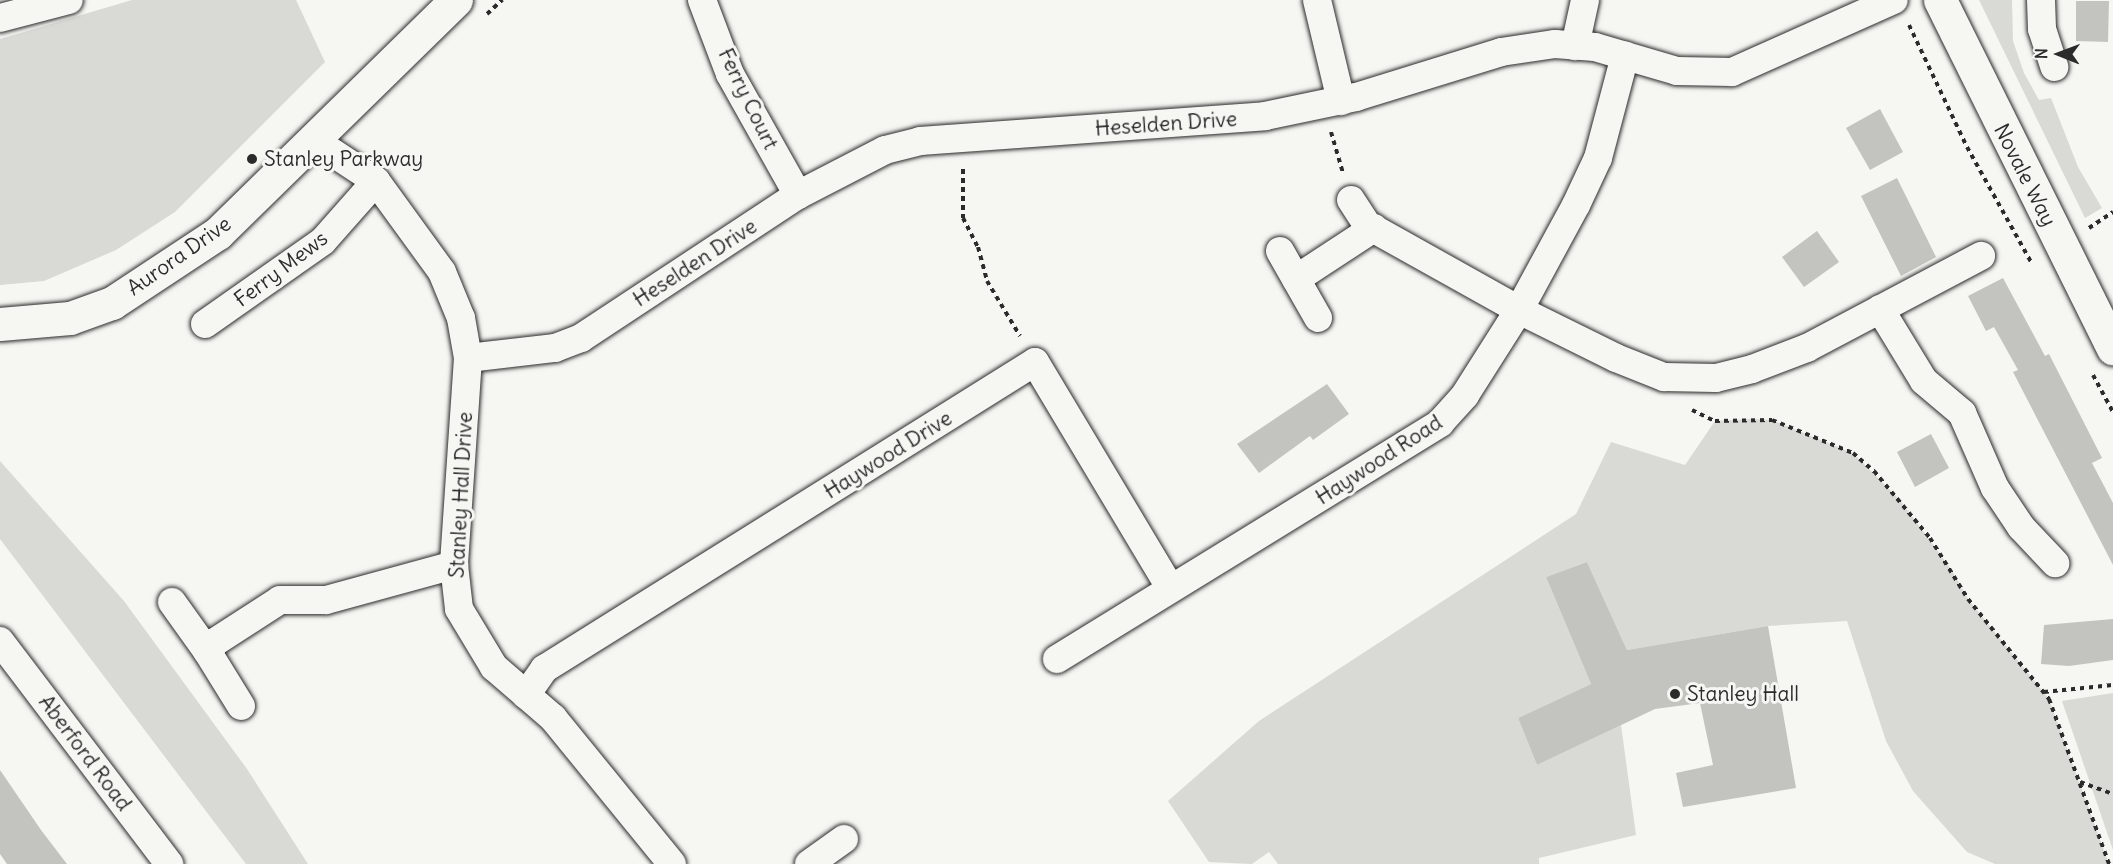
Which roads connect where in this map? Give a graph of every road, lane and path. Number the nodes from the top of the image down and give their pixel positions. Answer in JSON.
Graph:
{"nodes":[{"id":1,"x":69,"y":0,"type":"edge"},
{"id":2,"x":456,"y":0,"type":"edge"},
{"id":3,"x":702,"y":0,"type":"edge"},
{"id":4,"x":1317,"y":0,"type":"edge"},
{"id":5,"x":1585,"y":0,"type":"edge"},
{"id":6,"x":1940,"y":0,"type":"edge"},
{"id":7,"x":2041,"y":0,"type":"edge"},
{"id":8,"x":1900,"y":9,"type":"edge"},
{"id":9,"x":0,"y":18,"type":"edge"},
{"id":10,"x":1575,"y":46,"type":"junction"},
{"id":11,"x":1625,"y":56,"type":"junction"},
{"id":12,"x":2054,"y":67,"type":"dead end"},
{"id":13,"x":1332,"y":103,"type":"junction"},
{"id":14,"x":964,"y":138,"type":"junction"},
{"id":15,"x":315,"y":141,"type":"junction"},
{"id":16,"x":376,"y":181,"type":"junction"},
{"id":17,"x":798,"y":195,"type":"junction"},
{"id":18,"x":1351,"y":200,"type":"joint"},
{"id":19,"x":2113,"y":212,"type":"edge"},
{"id":20,"x":1374,"y":228,"type":"junction"},
{"id":21,"x":2086,"y":230,"type":"dead end"},
{"id":22,"x":1280,"y":251,"type":"dead end"},
{"id":23,"x":1981,"y":255,"type":"dead end"},
{"id":24,"x":2035,"y":269,"type":"dead end"},
{"id":25,"x":1296,"y":279,"type":"junction"},
{"id":26,"x":1880,"y":309,"type":"junction"},
{"id":27,"x":1518,"y":310,"type":"junction"},
{"id":28,"x":1318,"y":318,"type":"dead end"},
{"id":29,"x":0,"y":324,"type":"edge"},
{"id":30,"x":205,"y":324,"type":"dead end"},
{"id":31,"x":468,"y":358,"type":"junction"},
{"id":32,"x":2102,"y":360,"type":"edge"},
{"id":33,"x":1035,"y":363,"type":"junction"},
{"id":34,"x":1682,"y":405,"type":"dead end"},
{"id":35,"x":2113,"y":412,"type":"edge"},
{"id":36,"x":2055,"y":563,"type":"dead end"},
{"id":37,"x":454,"y":565,"type":"junction"},
{"id":38,"x":1170,"y":588,"type":"junction"},
{"id":39,"x":172,"y":602,"type":"dead end"},
{"id":40,"x":0,"y":641,"type":"edge"},
{"id":41,"x":207,"y":651,"type":"junction"},
{"id":42,"x":1058,"y":659,"type":"dead end"},
{"id":43,"x":2113,"y":685,"type":"edge"},
{"id":44,"x":2044,"y":692,"type":"junction"},
{"id":45,"x":526,"y":695,"type":"junction"},
{"id":46,"x":241,"y":706,"type":"dead end"},
{"id":47,"x":2080,"y":782,"type":"junction"},
{"id":48,"x":2113,"y":794,"type":"edge"},
{"id":49,"x":844,"y":839,"type":"dead end"},
{"id":50,"x":169,"y":864,"type":"edge"},
{"id":51,"x":672,"y":864,"type":"edge"},
{"id":52,"x":809,"y":864,"type":"edge"},
{"id":53,"x":2109,"y":864,"type":"edge"}],
"edges":[{"from":1,"to":9,"type":"street"},
{"from":2,"to":15,"type":"main road","name":"Aurora Drive"},
{"from":3,"to":17,"type":"street","name":"Ferry Court"},
{"from":4,"to":13,"type":"street"},
{"from":5,"to":10,"type":"street"},
{"from":6,"to":32,"type":"main road","name":"Novale Way"},
{"from":7,"to":12,"type":"street"},
{"from":8,"to":11,"type":"street","name":"Heselden Drive"},
{"from":8,"to":24,"type":"path"},
{"from":10,"to":11,"type":"street","name":"Heselden Drive"},
{"from":10,"to":13,"type":"street","name":"Heselden Drive"},
{"from":11,"to":27,"type":"street","name":"Haywood Road"},
{"from":13,"to":14,"type":"street","name":"Heselden Drive"},
{"from":13,"to":18,"type":"path"},
{"from":14,"to":17,"type":"street","name":"Heselden Drive"},
{"from":14,"to":33,"type":"path"},
{"from":15,"to":16,"type":"street","name":"Stanley Hall Drive"},
{"from":15,"to":29,"type":"main road","name":"Aurora Drive"},
{"from":16,"to":30,"type":"street","name":"Ferry Mews"},
{"from":16,"to":31,"type":"street","name":"Stanley Hall Drive"},
{"from":17,"to":31,"type":"street","name":"Heselden Drive"},
{"from":18,"to":20,"type":"street"},
{"from":19,"to":21,"type":"path"},
{"from":20,"to":25,"type":"street"},
{"from":20,"to":27,"type":"street"},
{"from":22,"to":25,"type":"street"},
{"from":23,"to":26,"type":"street"},
{"from":25,"to":28,"type":"street"},
{"from":26,"to":27,"type":"street"},
{"from":26,"to":36,"type":"street"},
{"from":27,"to":38,"type":"street","name":"Haywood Road"},
{"from":31,"to":37,"type":"street","name":"Stanley Hall Drive"},
{"from":32,"to":35,"type":"path"},
{"from":33,"to":38,"type":"street"},
{"from":33,"to":45,"type":"street","name":"Haywood Drive"},
{"from":34,"to":44,"type":"path"},
{"from":37,"to":41,"type":"street"},
{"from":37,"to":45,"type":"street","name":"Stanley Hall Drive"},
{"from":38,"to":42,"type":"street","name":"Haywood Road"},
{"from":39,"to":41,"type":"street"},
{"from":40,"to":50,"type":"street","name":"Aberford Road"},
{"from":41,"to":46,"type":"street"},
{"from":43,"to":44,"type":"path"},
{"from":44,"to":47,"type":"path"},
{"from":45,"to":51,"type":"street","name":"Stanley Hall Drive"},
{"from":47,"to":48,"type":"path"},
{"from":47,"to":53,"type":"path"},
{"from":49,"to":52,"type":"street"}]}
